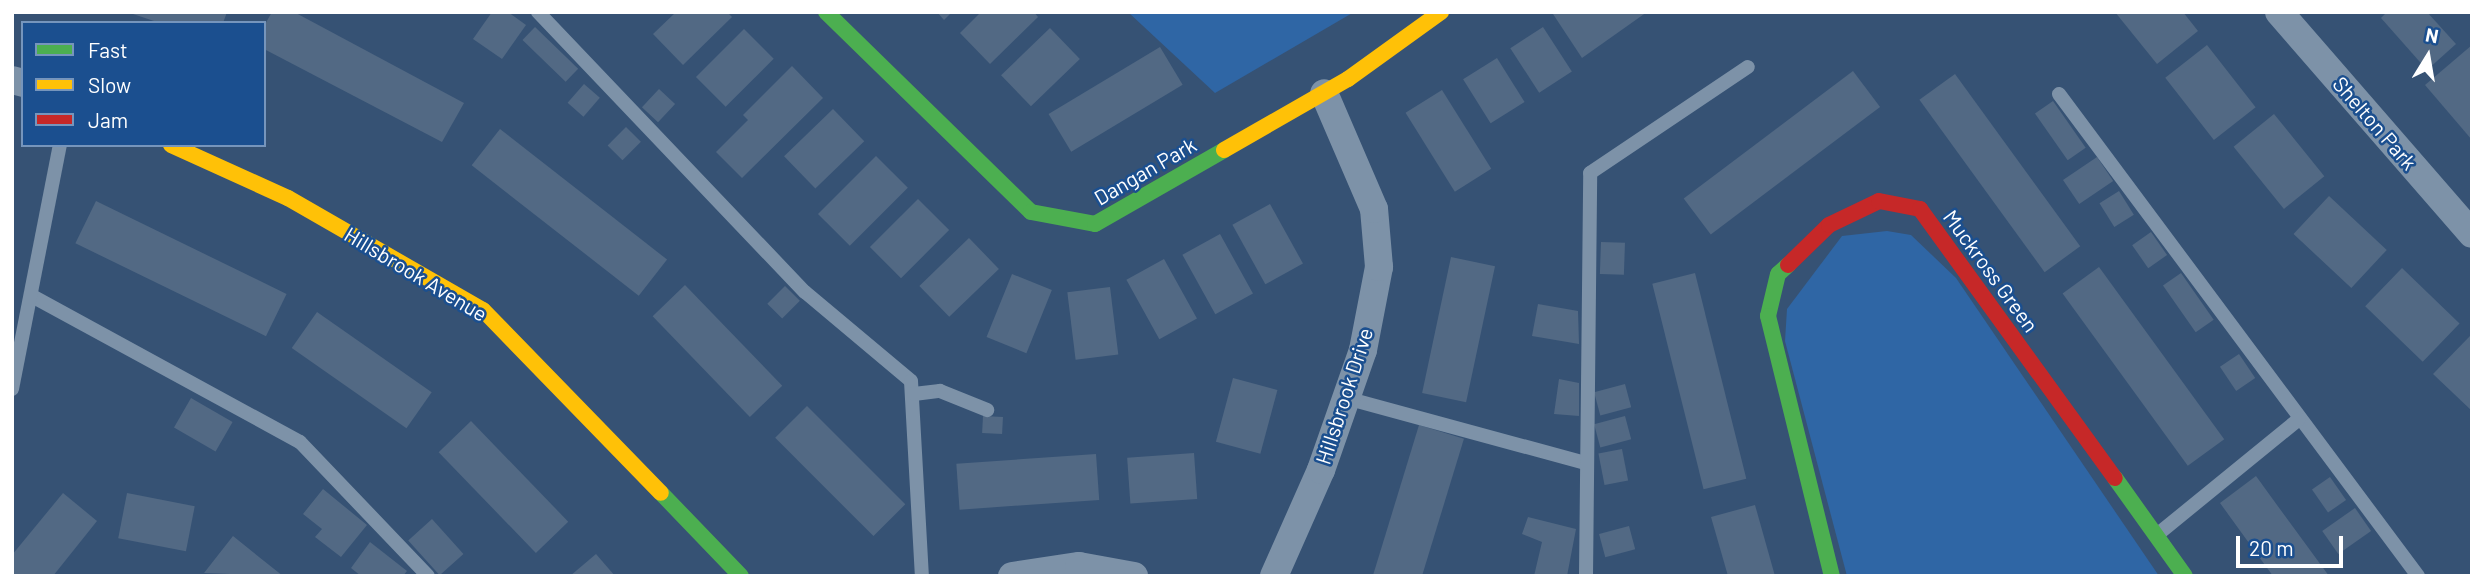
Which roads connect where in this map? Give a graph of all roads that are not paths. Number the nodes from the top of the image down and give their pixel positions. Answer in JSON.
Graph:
{"nodes":[{"id":1,"x":538,"y":12,"type":"edge"},
{"id":2,"x":826,"y":12,"type":"edge"},
{"id":3,"x":1441,"y":12,"type":"edge"},
{"id":4,"x":2279,"y":12,"type":"edge"},
{"id":5,"x":1748,"y":67,"type":"dead end"},
{"id":6,"x":1324,"y":93,"type":"junction"},
{"id":7,"x":2059,"y":94,"type":"dead end"},
{"id":8,"x":60,"y":147,"type":"edge"},
{"id":9,"x":175,"y":147,"type":"edge"},
{"id":10,"x":2472,"y":234,"type":"edge"},
{"id":11,"x":32,"y":296,"type":"junction"},
{"id":12,"x":12,"y":389,"type":"edge"},
{"id":13,"x":914,"y":394,"type":"junction"},
{"id":14,"x":1346,"y":398,"type":"junction"},
{"id":15,"x":987,"y":411,"type":"dead end"},
{"id":16,"x":2299,"y":419,"type":"junction"},
{"id":17,"x":1586,"y":463,"type":"junction"},
{"id":18,"x":2157,"y":535,"type":"junction"},
{"id":19,"x":428,"y":576,"type":"edge"},
{"id":20,"x":741,"y":576,"type":"edge"},
{"id":21,"x":922,"y":576,"type":"edge"},
{"id":22,"x":1012,"y":576,"type":"edge"},
{"id":23,"x":1134,"y":576,"type":"edge"},
{"id":24,"x":1274,"y":576,"type":"edge"},
{"id":25,"x":1586,"y":576,"type":"edge"},
{"id":26,"x":1832,"y":576,"type":"edge"},
{"id":27,"x":2185,"y":576,"type":"edge"},
{"id":28,"x":2418,"y":576,"type":"edge"}],
"edges":[{"from":1,"to":13,"type":"lane"},
{"from":2,"to":6,"type":"street","name":"Dangan Park"},
{"from":3,"to":6,"type":"street","name":"Dangan Park"},
{"from":4,"to":10,"type":"street","name":"Shelton Park"},
{"from":5,"to":17,"type":"lane"},
{"from":6,"to":14,"type":"street","name":"Hillsbrook Drive"},
{"from":7,"to":16,"type":"lane"},
{"from":8,"to":11,"type":"lane"},
{"from":9,"to":20,"type":"street","name":"Hillsbrook Avenue"},
{"from":11,"to":12,"type":"lane"},
{"from":11,"to":19,"type":"lane"},
{"from":13,"to":15,"type":"lane"},
{"from":13,"to":21,"type":"lane"},
{"from":14,"to":17,"type":"lane"},
{"from":14,"to":24,"type":"street","name":"Hillsbrook Drive"},
{"from":16,"to":18,"type":"lane"},
{"from":16,"to":28,"type":"lane"},
{"from":17,"to":25,"type":"lane"},
{"from":18,"to":26,"type":"street","name":"Muckross Green"},
{"from":18,"to":27,"type":"street","name":"Muckross Green"},
{"from":22,"to":23,"type":"street"}]}
